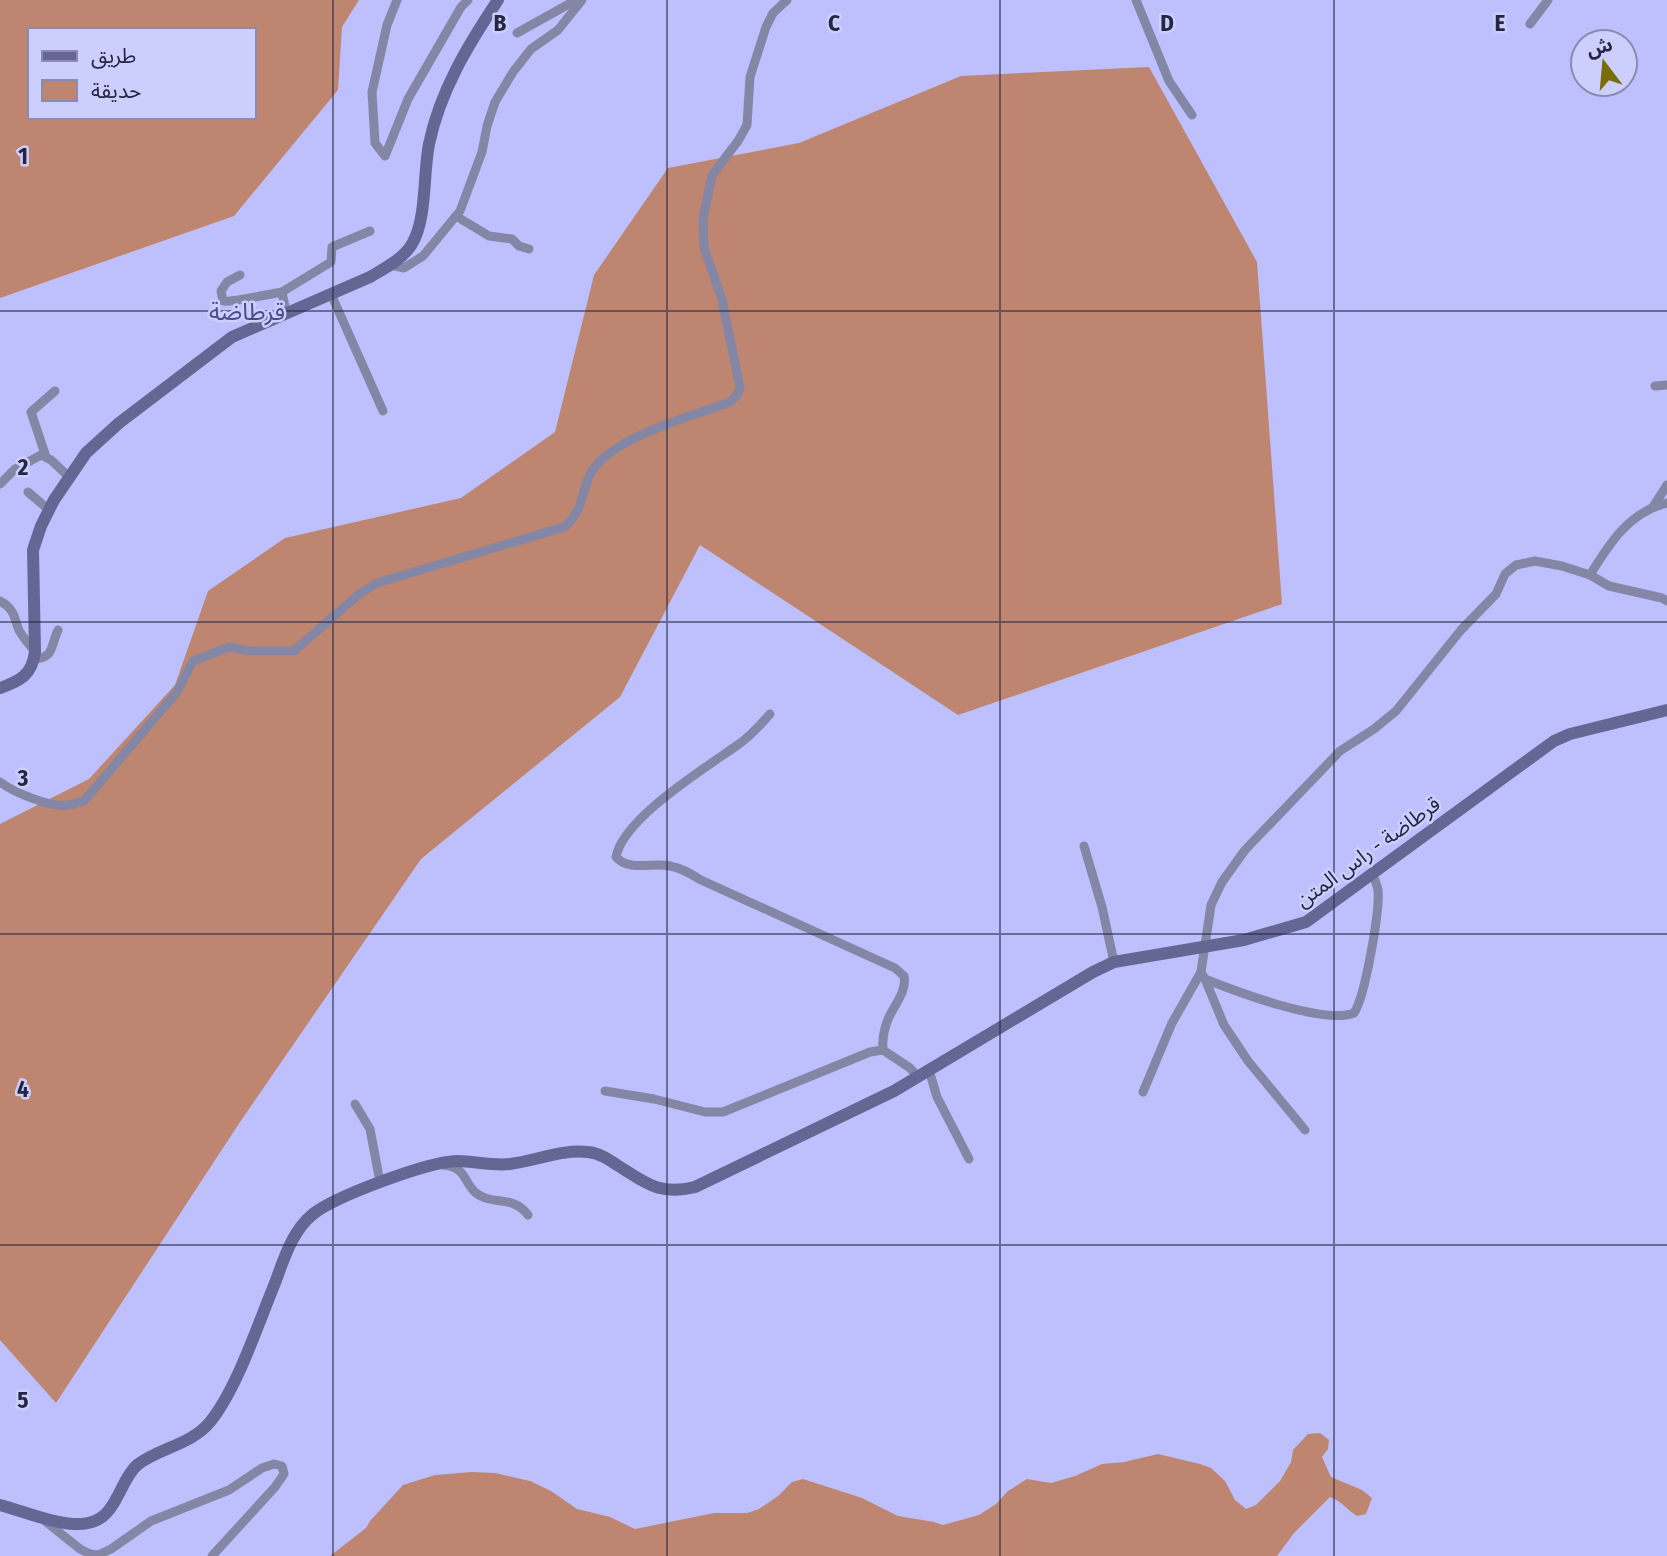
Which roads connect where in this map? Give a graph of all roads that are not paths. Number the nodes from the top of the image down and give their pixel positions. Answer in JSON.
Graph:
{"nodes":[{"id":1,"x":397,"y":0,"type":"edge"},
{"id":2,"x":468,"y":0,"type":"edge"},
{"id":3,"x":498,"y":0,"type":"edge"},
{"id":4,"x":576,"y":0,"type":"edge"},
{"id":5,"x":582,"y":0,"type":"edge"},
{"id":6,"x":787,"y":0,"type":"edge"},
{"id":7,"x":1136,"y":0,"type":"edge"},
{"id":8,"x":1549,"y":0,"type":"edge"},
{"id":9,"x":1530,"y":23,"type":"dead end"},
{"id":10,"x":517,"y":33,"type":"dead end"},
{"id":11,"x":1192,"y":115,"type":"dead end"},
{"id":12,"x":456,"y":216,"type":"junction"},
{"id":13,"x":370,"y":231,"type":"dead end"},
{"id":14,"x":530,"y":249,"type":"dead end"},
{"id":15,"x":391,"y":265,"type":"junction"},
{"id":16,"x":240,"y":275,"type":"dead end"},
{"id":17,"x":282,"y":292,"type":"junction"},
{"id":18,"x":331,"y":294,"type":"junction"},
{"id":19,"x":286,"y":312,"type":"junction"},
{"id":20,"x":1667,"y":385,"type":"edge"},
{"id":21,"x":1655,"y":386,"type":"dead end"},
{"id":22,"x":55,"y":391,"type":"dead end"},
{"id":23,"x":383,"y":411,"type":"dead end"},
{"id":24,"x":46,"y":457,"type":"junction"},
{"id":25,"x":68,"y":476,"type":"junction"},
{"id":26,"x":0,"y":484,"type":"edge"},
{"id":27,"x":1667,"y":485,"type":"edge"},
{"id":28,"x":28,"y":492,"type":"dead end"},
{"id":29,"x":1667,"y":503,"type":"edge"},
{"id":30,"x":1653,"y":506,"type":"junction"},
{"id":31,"x":49,"y":510,"type":"junction"},
{"id":32,"x":1590,"y":575,"type":"junction"},
{"id":33,"x":0,"y":601,"type":"edge"},
{"id":34,"x":1667,"y":601,"type":"edge"},
{"id":35,"x":58,"y":630,"type":"dead end"},
{"id":36,"x":34,"y":656,"type":"junction"},
{"id":37,"x":0,"y":688,"type":"edge"},
{"id":38,"x":1667,"y":710,"type":"edge"},
{"id":39,"x":770,"y":714,"type":"dead end"},
{"id":40,"x":0,"y":782,"type":"edge"},
{"id":41,"x":1084,"y":846,"type":"dead end"},
{"id":42,"x":1373,"y":875,"type":"junction"},
{"id":43,"x":1206,"y":946,"type":"junction"},
{"id":44,"x":1114,"y":962,"type":"junction"},
{"id":45,"x":1203,"y":975,"type":"junction"},
{"id":46,"x":883,"y":1050,"type":"junction"},
{"id":47,"x":924,"y":1073,"type":"junction"},
{"id":48,"x":605,"y":1090,"type":"dead end"},
{"id":49,"x":1143,"y":1092,"type":"dead end"},
{"id":50,"x":355,"y":1104,"type":"dead end"},
{"id":51,"x":1305,"y":1130,"type":"dead end"},
{"id":52,"x":970,"y":1159,"type":"dead end"},
{"id":53,"x":438,"y":1164,"type":"junction"},
{"id":54,"x":380,"y":1182,"type":"junction"},
{"id":55,"x":528,"y":1215,"type":"dead end"},
{"id":56,"x":0,"y":1505,"type":"edge"},
{"id":57,"x":42,"y":1517,"type":"junction"},
{"id":58,"x":212,"y":1556,"type":"edge"}],
"edges":[{"from":1,"to":2,"type":"street"},
{"from":3,"to":15,"type":"main road"},
{"from":4,"to":10,"type":"street"},
{"from":5,"to":12,"type":"street"},
{"from":6,"to":40,"type":"street"},
{"from":7,"to":11,"type":"street"},
{"from":8,"to":9,"type":"street"},
{"from":12,"to":14,"type":"street"},
{"from":12,"to":15,"type":"street"},
{"from":13,"to":17,"type":"street"},
{"from":15,"to":18,"type":"main road"},
{"from":16,"to":17,"type":"street"},
{"from":17,"to":19,"type":"street"},
{"from":18,"to":19,"type":"main road"},
{"from":18,"to":23,"type":"street"},
{"from":19,"to":25,"type":"main road"},
{"from":20,"to":21,"type":"street"},
{"from":22,"to":24,"type":"street"},
{"from":24,"to":25,"type":"street"},
{"from":24,"to":26,"type":"street"},
{"from":25,"to":31,"type":"main road"},
{"from":27,"to":30,"type":"street"},
{"from":28,"to":31,"type":"street"},
{"from":29,"to":30,"type":"street"},
{"from":30,"to":32,"type":"street"},
{"from":31,"to":36,"type":"main road"},
{"from":32,"to":34,"type":"street"},
{"from":32,"to":43,"type":"street"},
{"from":33,"to":36,"type":"street"},
{"from":35,"to":36,"type":"street"},
{"from":36,"to":37,"type":"main road"},
{"from":38,"to":42,"type":"main road","name":"قرطاضة - راس المتن"},
{"from":39,"to":46,"type":"street"},
{"from":41,"to":44,"type":"street"},
{"from":42,"to":43,"type":"main road","name":"قرطاضة - راس المتن"},
{"from":42,"to":45,"type":"street"},
{"from":43,"to":44,"type":"main road","name":"قرطاضة - راس المتن"},
{"from":43,"to":45,"type":"street"},
{"from":44,"to":47,"type":"main road","name":"قرطاضة - راس المتن"},
{"from":45,"to":49,"type":"street"},
{"from":45,"to":51,"type":"street"},
{"from":46,"to":47,"type":"street"},
{"from":46,"to":48,"type":"street"},
{"from":47,"to":52,"type":"street"},
{"from":47,"to":53,"type":"main road","name":"قرطاضة - راس المتن"},
{"from":50,"to":54,"type":"street"},
{"from":53,"to":54,"type":"main road","name":"قرطاضة - راس المتن"},
{"from":53,"to":55,"type":"street"},
{"from":54,"to":57,"type":"main road","name":"قرطاضة - راس المتن"},
{"from":56,"to":57,"type":"main road","name":"قرطاضة - راس المتن"},
{"from":57,"to":58,"type":"street"}]}
